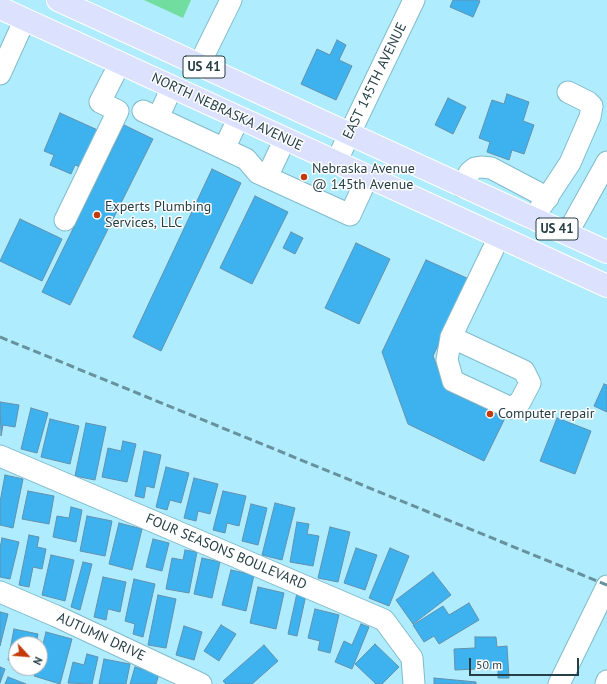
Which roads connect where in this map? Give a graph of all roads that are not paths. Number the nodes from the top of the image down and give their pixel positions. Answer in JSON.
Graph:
{"nodes":[{"id":1,"x":58,"y":0,"type":"edge"},
{"id":2,"x":231,"y":0,"type":"edge"},
{"id":3,"x":414,"y":0,"type":"edge"},
{"id":4,"x":0,"y":8,"type":"edge"},
{"id":5,"x":25,"y":19,"type":"junction"},
{"id":6,"x":120,"y":62,"type":"junction"},
{"id":7,"x":199,"y":65,"type":"junction"},
{"id":8,"x":0,"y":74,"type":"edge"},
{"id":9,"x":172,"y":87,"type":"junction"},
{"id":10,"x":568,"y":92,"type":"dead end"},
{"id":11,"x":239,"y":118,"type":"junction"},
{"id":12,"x":349,"y":134,"type":"junction"},
{"id":13,"x":285,"y":139,"type":"junction"},
{"id":14,"x":224,"y":149,"type":"junction"},
{"id":15,"x":336,"y":162,"type":"junction"},
{"id":16,"x":607,"y":162,"type":"edge"},
{"id":17,"x":368,"y":176,"type":"junction"},
{"id":18,"x":267,"y":177,"type":"junction"},
{"id":19,"x":461,"y":186,"type":"junction"},
{"id":20,"x":548,"y":198,"type":"junction"},
{"id":21,"x":533,"y":219,"type":"junction"},
{"id":22,"x":65,"y":220,"type":"dead end"},
{"id":23,"x":568,"y":234,"type":"junction"},
{"id":24,"x":499,"y":237,"type":"junction"},
{"id":25,"x":607,"y":252,"type":"edge"},
{"id":26,"x":607,"y":286,"type":"edge"},
{"id":27,"x":451,"y":337,"type":"dead end"},
{"id":28,"x":0,"y":456,"type":"edge"},
{"id":29,"x":0,"y":592,"type":"edge"},
{"id":30,"x":605,"y":596,"type":"edge"},
{"id":31,"x":607,"y":681,"type":"edge"},
{"id":32,"x":202,"y":684,"type":"edge"},
{"id":33,"x":414,"y":684,"type":"edge"},
{"id":34,"x":559,"y":684,"type":"edge"},
{"id":35,"x":606,"y":684,"type":"edge"}],
"edges":[{"from":1,"to":7,"type":"main road","number":"US 41"},
{"from":2,"to":7,"type":"street"},
{"from":3,"to":12,"type":"street","name":"EAST 145TH AVENUE"},
{"from":4,"to":5,"type":"main road","name":"NORTH NEBRASKA AVENUE","number":"US 41"},
{"from":5,"to":6,"type":"main road","name":"NORTH NEBRASKA AVENUE","number":"US 41"},
{"from":5,"to":8,"type":"street"},
{"from":6,"to":9,"type":"main road","name":"NORTH NEBRASKA AVENUE","number":"US 41"},
{"from":6,"to":22,"type":"street"},
{"from":7,"to":12,"type":"main road","number":"US 41"},
{"from":9,"to":11,"type":"main road","name":"NORTH NEBRASKA AVENUE","number":"US 41"},
{"from":9,"to":14,"type":"street"},
{"from":10,"to":20,"type":"street"},
{"from":11,"to":13,"type":"main road","name":"NORTH NEBRASKA AVENUE","number":"US 41"},
{"from":11,"to":14,"type":"street"},
{"from":12,"to":15,"type":"street","name":"EAST 145TH AVENUE"},
{"from":12,"to":19,"type":"main road","number":"US 41"},
{"from":13,"to":15,"type":"main road","name":"NORTH NEBRASKA AVENUE","number":"US 41"},
{"from":13,"to":18,"type":"street"},
{"from":14,"to":18,"type":"street"},
{"from":15,"to":17,"type":"main road","name":"NORTH NEBRASKA AVENUE","number":"US 41"},
{"from":16,"to":23,"type":"street"},
{"from":17,"to":18,"type":"street"},
{"from":17,"to":24,"type":"main road","name":"NORTH NEBRASKA AVENUE","number":"US 41"},
{"from":19,"to":20,"type":"street"},
{"from":19,"to":21,"type":"main road","number":"US 41"},
{"from":20,"to":21,"type":"street"},
{"from":21,"to":23,"type":"main road","number":"US 41"},
{"from":23,"to":25,"type":"main road","number":"US 41"},
{"from":24,"to":26,"type":"main road","name":"NORTH NEBRASKA AVENUE","number":"US 41"},
{"from":24,"to":27,"type":"street"},
{"from":28,"to":33,"type":"street","name":"FOUR SEASONS BOULEVARD"},
{"from":29,"to":32,"type":"street","name":"AUTUMN DRIVE"},
{"from":30,"to":34,"type":"street"},
{"from":31,"to":35,"type":"street"}]}
